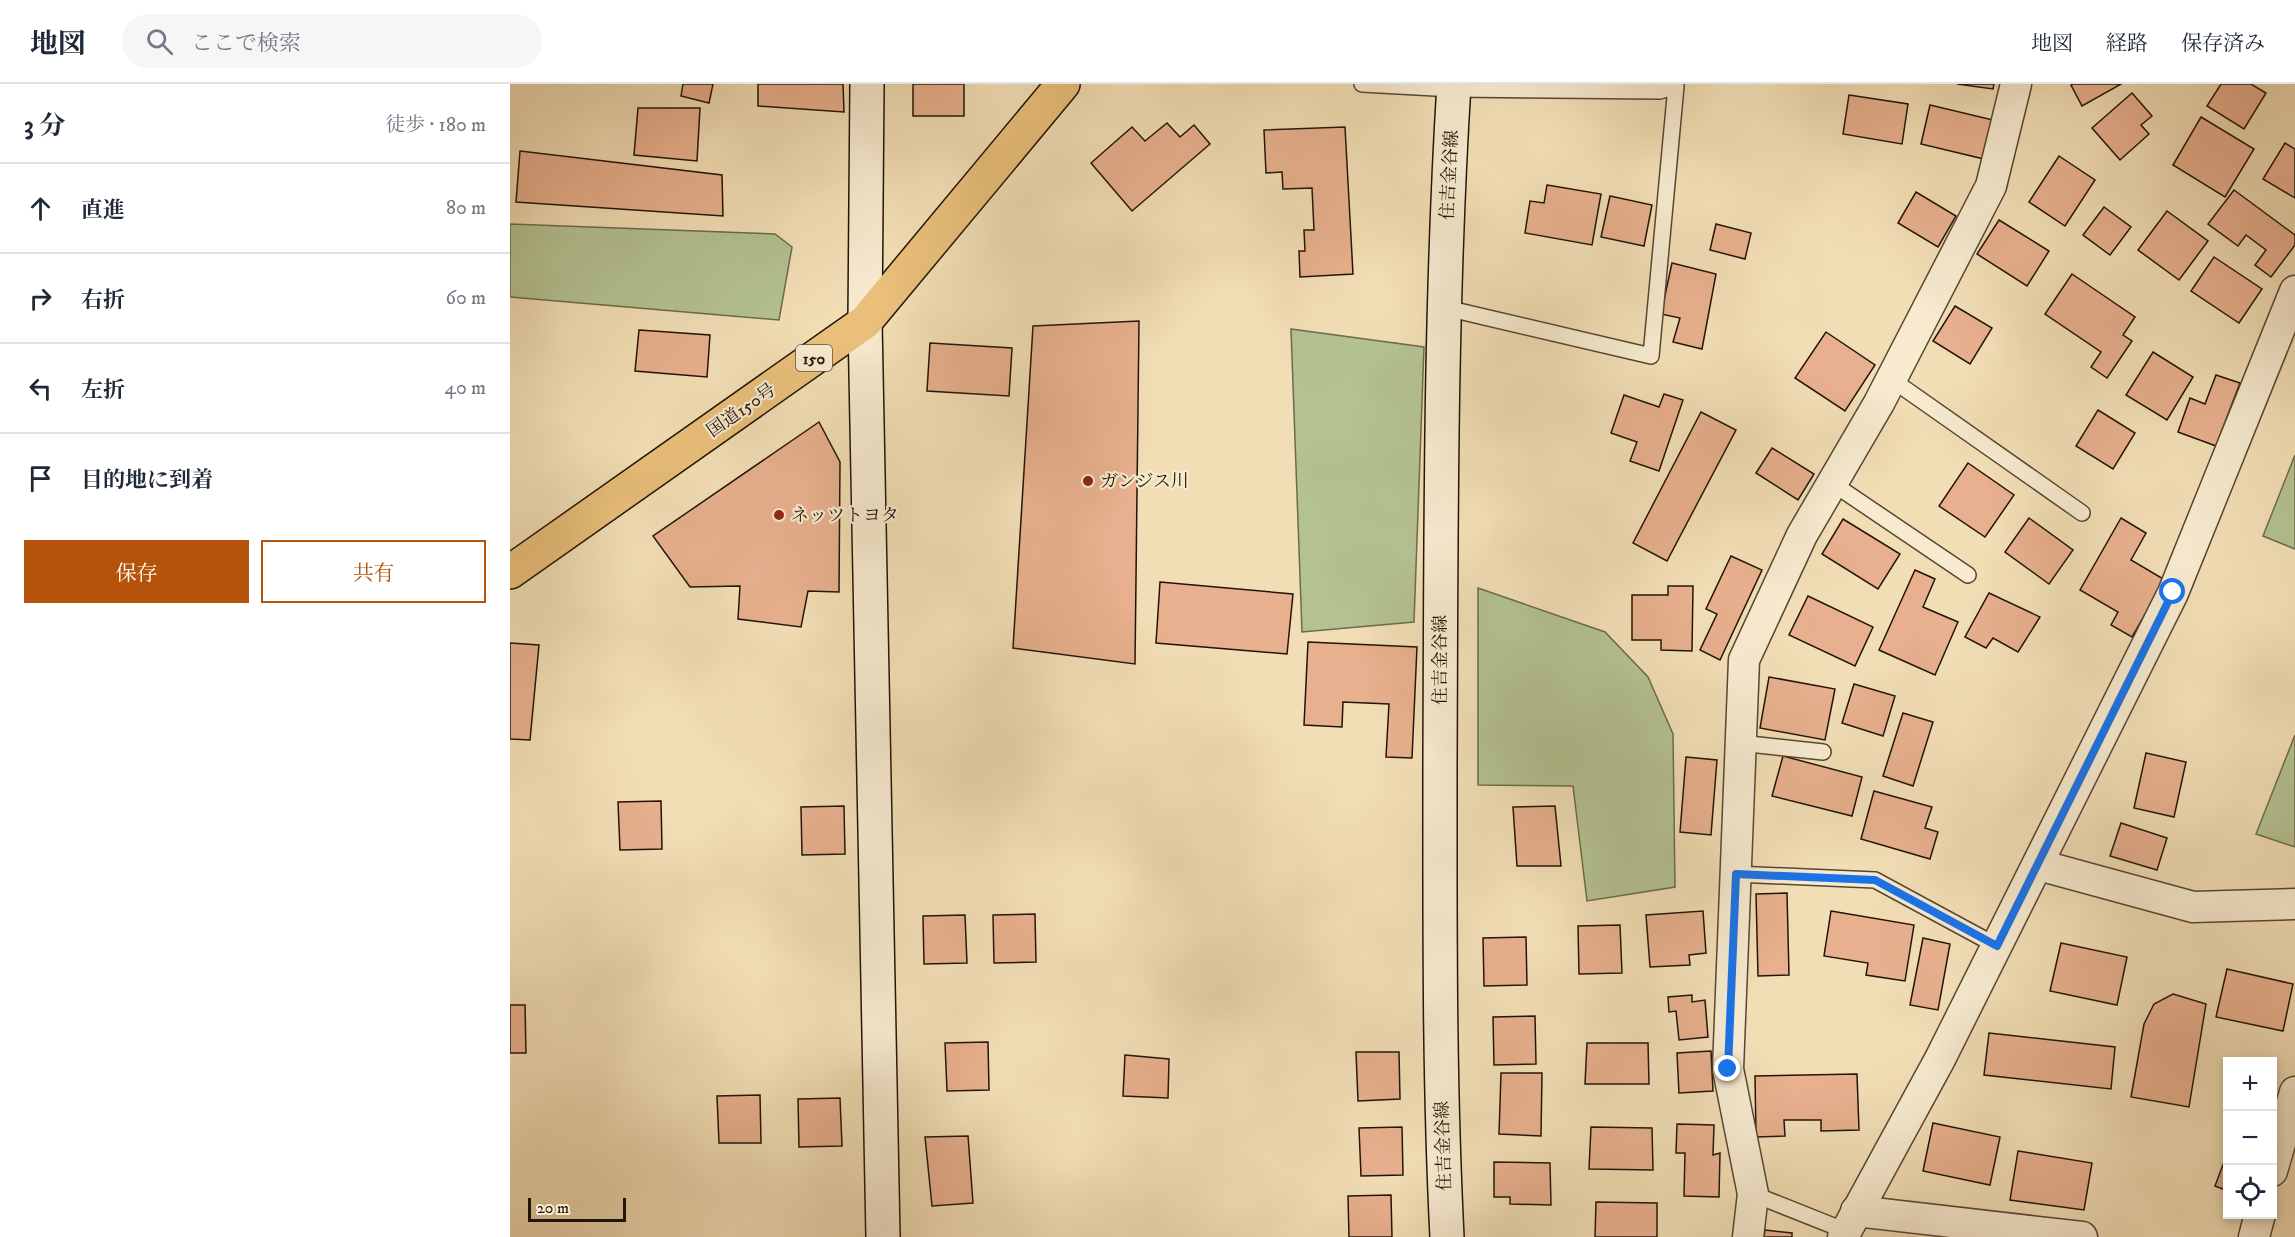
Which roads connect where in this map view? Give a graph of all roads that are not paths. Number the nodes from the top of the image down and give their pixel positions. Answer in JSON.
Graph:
{"nodes":[{"id":1,"x":867,"y":84,"type":"edge"},
{"id":2,"x":1063,"y":84,"type":"edge"},
{"id":3,"x":1362,"y":84,"type":"edge"},
{"id":4,"x":2016,"y":84,"type":"edge"},
{"id":5,"x":1677,"y":85,"type":"edge"},
{"id":6,"x":1454,"y":86,"type":"edge"},
{"id":7,"x":2295,"y":291,"type":"edge"},
{"id":8,"x":1446,"y":309,"type":"junction"},
{"id":9,"x":865,"y":322,"type":"junction"},
{"id":10,"x":1892,"y":379,"type":"junction"},
{"id":11,"x":1832,"y":483,"type":"junction"},
{"id":12,"x":2082,"y":513,"type":"dead end"},
{"id":13,"x":510,"y":572,"type":"edge"},
{"id":14,"x":1968,"y":575,"type":"dead end"},
{"id":15,"x":1740,"y":743,"type":"junction"},
{"id":16,"x":1823,"y":752,"type":"dead end"},
{"id":17,"x":2039,"y":865,"type":"junction"},
{"id":18,"x":1736,"y":874,"type":"junction"},
{"id":19,"x":2295,"y":904,"type":"edge"},
{"id":20,"x":1997,"y":946,"type":"junction"},
{"id":21,"x":2295,"y":1092,"type":"edge"},
{"id":22,"x":2274,"y":1165,"type":"edge"},
{"id":23,"x":1753,"y":1194,"type":"junction"},
{"id":24,"x":2259,"y":1219,"type":"edge"},
{"id":25,"x":1848,"y":1226,"type":"edge"},
{"id":26,"x":2028,"y":1234,"type":"edge"},
{"id":27,"x":883,"y":1237,"type":"edge"},
{"id":28,"x":1447,"y":1237,"type":"edge"},
{"id":29,"x":1748,"y":1237,"type":"edge"},
{"id":30,"x":2082,"y":1237,"type":"edge"},
{"id":31,"x":2254,"y":1237,"type":"edge"}],
"edges":[{"from":1,"to":9,"type":"street"},
{"from":2,"to":9,"type":"highway","name":"国道150号","number":"150"},
{"from":3,"to":6,"type":"lane"},
{"from":4,"to":10,"type":"street"},
{"from":5,"to":6,"type":"lane"},
{"from":5,"to":8,"type":"lane"},
{"from":6,"to":8,"type":"street","name":"住吉金谷線"},
{"from":7,"to":17,"type":"street"},
{"from":8,"to":28,"type":"street","name":"住吉金谷線"},
{"from":9,"to":13,"type":"highway","name":"国道150号","number":"150"},
{"from":9,"to":27,"type":"street"},
{"from":10,"to":11,"type":"street"},
{"from":10,"to":12,"type":"lane"},
{"from":11,"to":14,"type":"lane"},
{"from":11,"to":15,"type":"street"},
{"from":15,"to":16,"type":"lane"},
{"from":15,"to":18,"type":"street"},
{"from":17,"to":19,"type":"street"},
{"from":17,"to":20,"type":"street"},
{"from":18,"to":20,"type":"lane"},
{"from":18,"to":23,"type":"street"},
{"from":20,"to":25,"type":"street"},
{"from":21,"to":22,"type":"street"},
{"from":23,"to":25,"type":"lane"},
{"from":23,"to":29,"type":"street"},
{"from":24,"to":31,"type":"street"},
{"from":25,"to":26,"type":"street"},
{"from":26,"to":30,"type":"street"}]}
